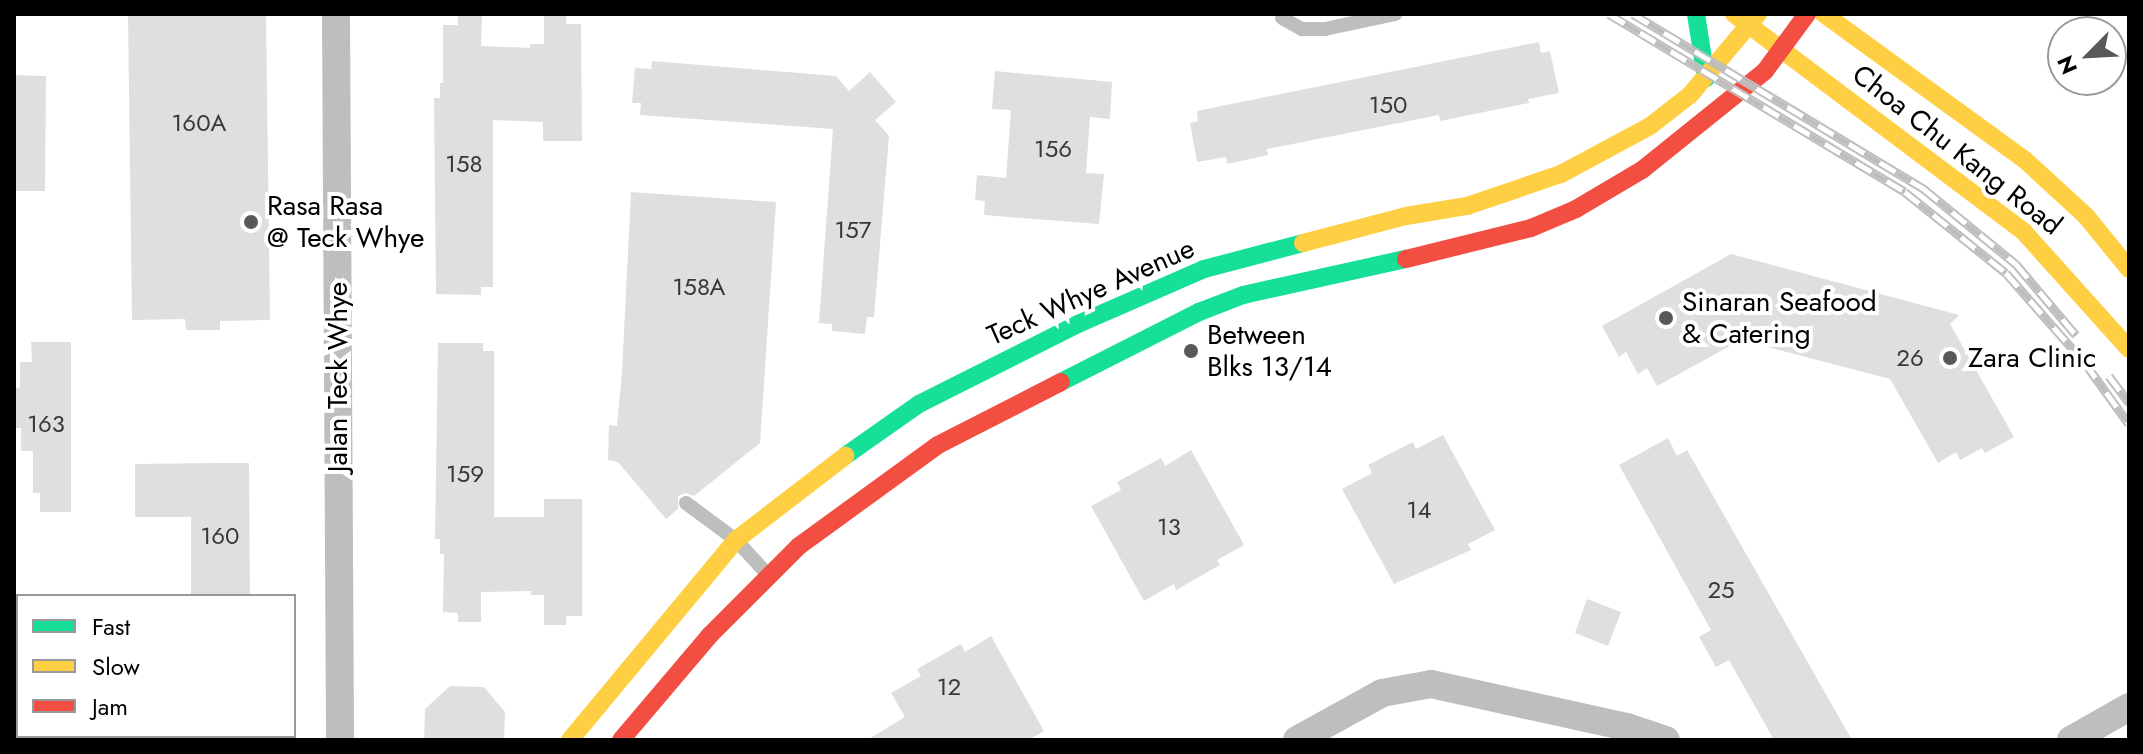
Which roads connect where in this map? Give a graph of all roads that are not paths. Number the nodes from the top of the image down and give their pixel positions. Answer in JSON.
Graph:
{"nodes":[{"id":1,"x":336,"y":14,"type":"edge"},
{"id":2,"x":1395,"y":14,"type":"edge"},
{"id":3,"x":1696,"y":14,"type":"edge"},
{"id":4,"x":1734,"y":14,"type":"edge"},
{"id":5,"x":1807,"y":14,"type":"edge"},
{"id":6,"x":1824,"y":14,"type":"edge"},
{"id":7,"x":1282,"y":18,"type":"dead end"},
{"id":8,"x":1753,"y":20,"type":"edge"},
{"id":9,"x":1782,"y":49,"type":"junction"},
{"id":10,"x":1706,"y":78,"type":"junction"},
{"id":11,"x":2129,"y":269,"type":"edge"},
{"id":12,"x":2129,"y":349,"type":"edge"},
{"id":13,"x":686,"y":503,"type":"dead end"},
{"id":14,"x":736,"y":540,"type":"junction"},
{"id":15,"x":769,"y":576,"type":"junction"},
{"id":16,"x":2129,"y":707,"type":"edge"},
{"id":17,"x":340,"y":740,"type":"edge"},
{"id":18,"x":570,"y":740,"type":"edge"},
{"id":19,"x":621,"y":740,"type":"edge"},
{"id":20,"x":1297,"y":740,"type":"edge"},
{"id":21,"x":1666,"y":740,"type":"edge"},
{"id":22,"x":2071,"y":740,"type":"edge"}],
"edges":[{"from":1,"to":17,"type":"street","name":"Jalan Teck Whye"},
{"from":2,"to":7,"type":"lane"},
{"from":3,"to":10,"type":"main road"},
{"from":4,"to":8,"type":"main road","name":"Choa Chu Kang Road"},
{"from":5,"to":9,"type":"main road"},
{"from":6,"to":11,"type":"main road","name":"Choa Chu Kang Road"},
{"from":8,"to":9,"type":"main road","name":"Choa Chu Kang Road"},
{"from":8,"to":10,"type":"main road","name":"Teck Whye Avenue"},
{"from":9,"to":12,"type":"main road","name":"Choa Chu Kang Road"},
{"from":9,"to":15,"type":"main road"},
{"from":10,"to":14,"type":"main road","name":"Teck Whye Avenue"},
{"from":13,"to":14,"type":"lane"},
{"from":14,"to":15,"type":"lane"},
{"from":14,"to":18,"type":"main road","name":"Teck Whye Avenue"},
{"from":15,"to":19,"type":"main road"},
{"from":16,"to":22,"type":"street"},
{"from":20,"to":21,"type":"street"}]}
